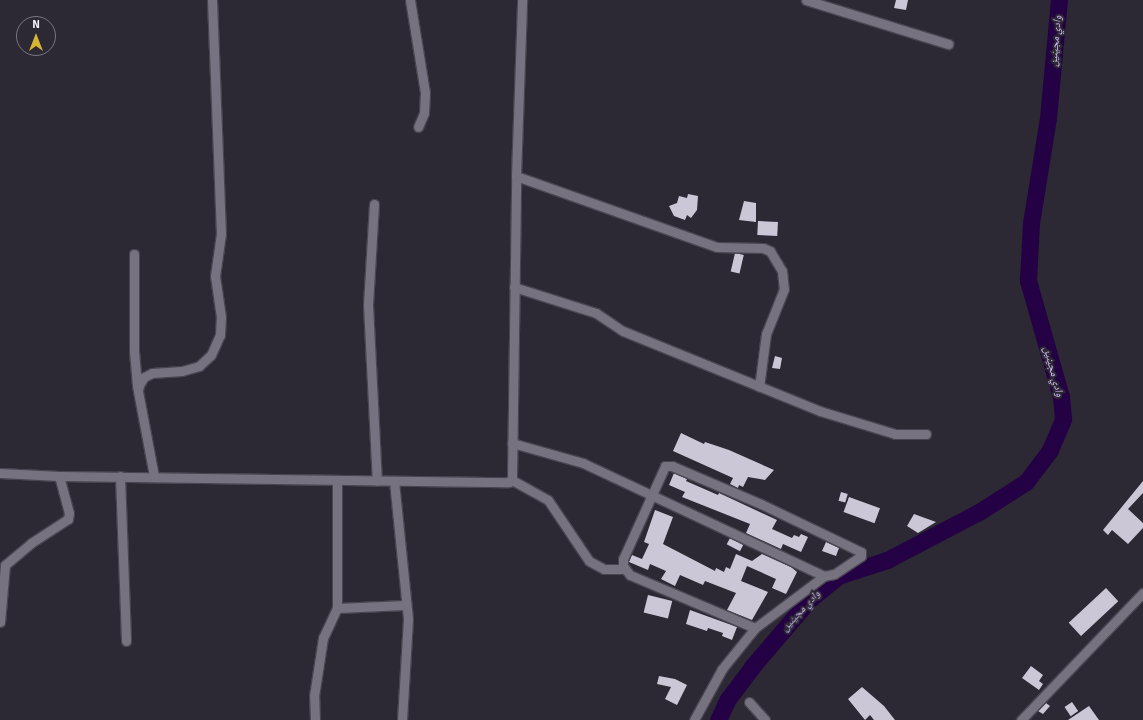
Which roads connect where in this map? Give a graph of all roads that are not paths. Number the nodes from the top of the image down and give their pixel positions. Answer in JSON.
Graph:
{"nodes":[{"id":1,"x":212,"y":0,"type":"edge"},
{"id":2,"x":410,"y":0,"type":"edge"},
{"id":3,"x":522,"y":0,"type":"edge"},
{"id":4,"x":806,"y":0,"type":"edge"},
{"id":5,"x":948,"y":44,"type":"dead end"},
{"id":6,"x":418,"y":127,"type":"dead end"},
{"id":7,"x":516,"y":176,"type":"junction"},
{"id":8,"x":374,"y":204,"type":"dead end"},
{"id":9,"x":134,"y":254,"type":"dead end"},
{"id":10,"x":514,"y":287,"type":"junction"},
{"id":11,"x":759,"y":387,"type":"junction"},
{"id":12,"x":138,"y":391,"type":"junction"},
{"id":13,"x":926,"y":434,"type":"dead end"},
{"id":14,"x":512,"y":443,"type":"junction"},
{"id":15,"x":0,"y":467,"type":"edge"},
{"id":16,"x":0,"y":473,"type":"edge"},
{"id":17,"x":59,"y":476,"type":"junction"},
{"id":18,"x":120,"y":476,"type":"junction"},
{"id":19,"x":154,"y":476,"type":"junction"},
{"id":20,"x":337,"y":480,"type":"junction"},
{"id":21,"x":377,"y":480,"type":"junction"},
{"id":22,"x":512,"y":480,"type":"junction"},
{"id":23,"x":394,"y":481,"type":"junction"},
{"id":24,"x":653,"y":496,"type":"junction"},
{"id":25,"x":625,"y":569,"type":"junction"},
{"id":26,"x":824,"y":576,"type":"junction"},
{"id":27,"x":1143,"y":593,"type":"edge"},
{"id":28,"x":406,"y":605,"type":"junction"},
{"id":29,"x":337,"y":608,"type":"junction"},
{"id":30,"x":0,"y":622,"type":"edge"},
{"id":31,"x":755,"y":628,"type":"junction"},
{"id":32,"x":126,"y":641,"type":"dead end"},
{"id":33,"x":749,"y":702,"type":"dead end"},
{"id":34,"x":315,"y":720,"type":"edge"},
{"id":35,"x":402,"y":720,"type":"edge"},
{"id":36,"x":694,"y":720,"type":"edge"},
{"id":37,"x":765,"y":720,"type":"edge"},
{"id":38,"x":1021,"y":720,"type":"edge"}],
"edges":[{"from":1,"to":12,"type":"street"},
{"from":2,"to":6,"type":"street"},
{"from":3,"to":7,"type":"street"},
{"from":4,"to":5,"type":"street"},
{"from":7,"to":10,"type":"street"},
{"from":7,"to":11,"type":"street"},
{"from":8,"to":21,"type":"street"},
{"from":9,"to":12,"type":"street"},
{"from":10,"to":11,"type":"street"},
{"from":10,"to":14,"type":"street"},
{"from":11,"to":13,"type":"street"},
{"from":12,"to":19,"type":"street"},
{"from":14,"to":22,"type":"street"},
{"from":14,"to":24,"type":"street"},
{"from":15,"to":16,"type":"street"},
{"from":16,"to":17,"type":"street"},
{"from":17,"to":18,"type":"street"},
{"from":17,"to":30,"type":"street"},
{"from":18,"to":19,"type":"street"},
{"from":18,"to":32,"type":"street"},
{"from":19,"to":20,"type":"street"},
{"from":20,"to":21,"type":"street"},
{"from":20,"to":29,"type":"street"},
{"from":21,"to":23,"type":"street"},
{"from":22,"to":23,"type":"street"},
{"from":22,"to":25,"type":"street"},
{"from":23,"to":28,"type":"street"},
{"from":24,"to":25,"type":"street"},
{"from":24,"to":26,"type":"street"},
{"from":24,"to":26,"type":"street"},
{"from":25,"to":31,"type":"street"},
{"from":26,"to":31,"type":"street"},
{"from":27,"to":38,"type":"street"},
{"from":28,"to":29,"type":"street"},
{"from":28,"to":35,"type":"street"},
{"from":29,"to":34,"type":"street"},
{"from":31,"to":36,"type":"street"},
{"from":33,"to":37,"type":"street"}]}
